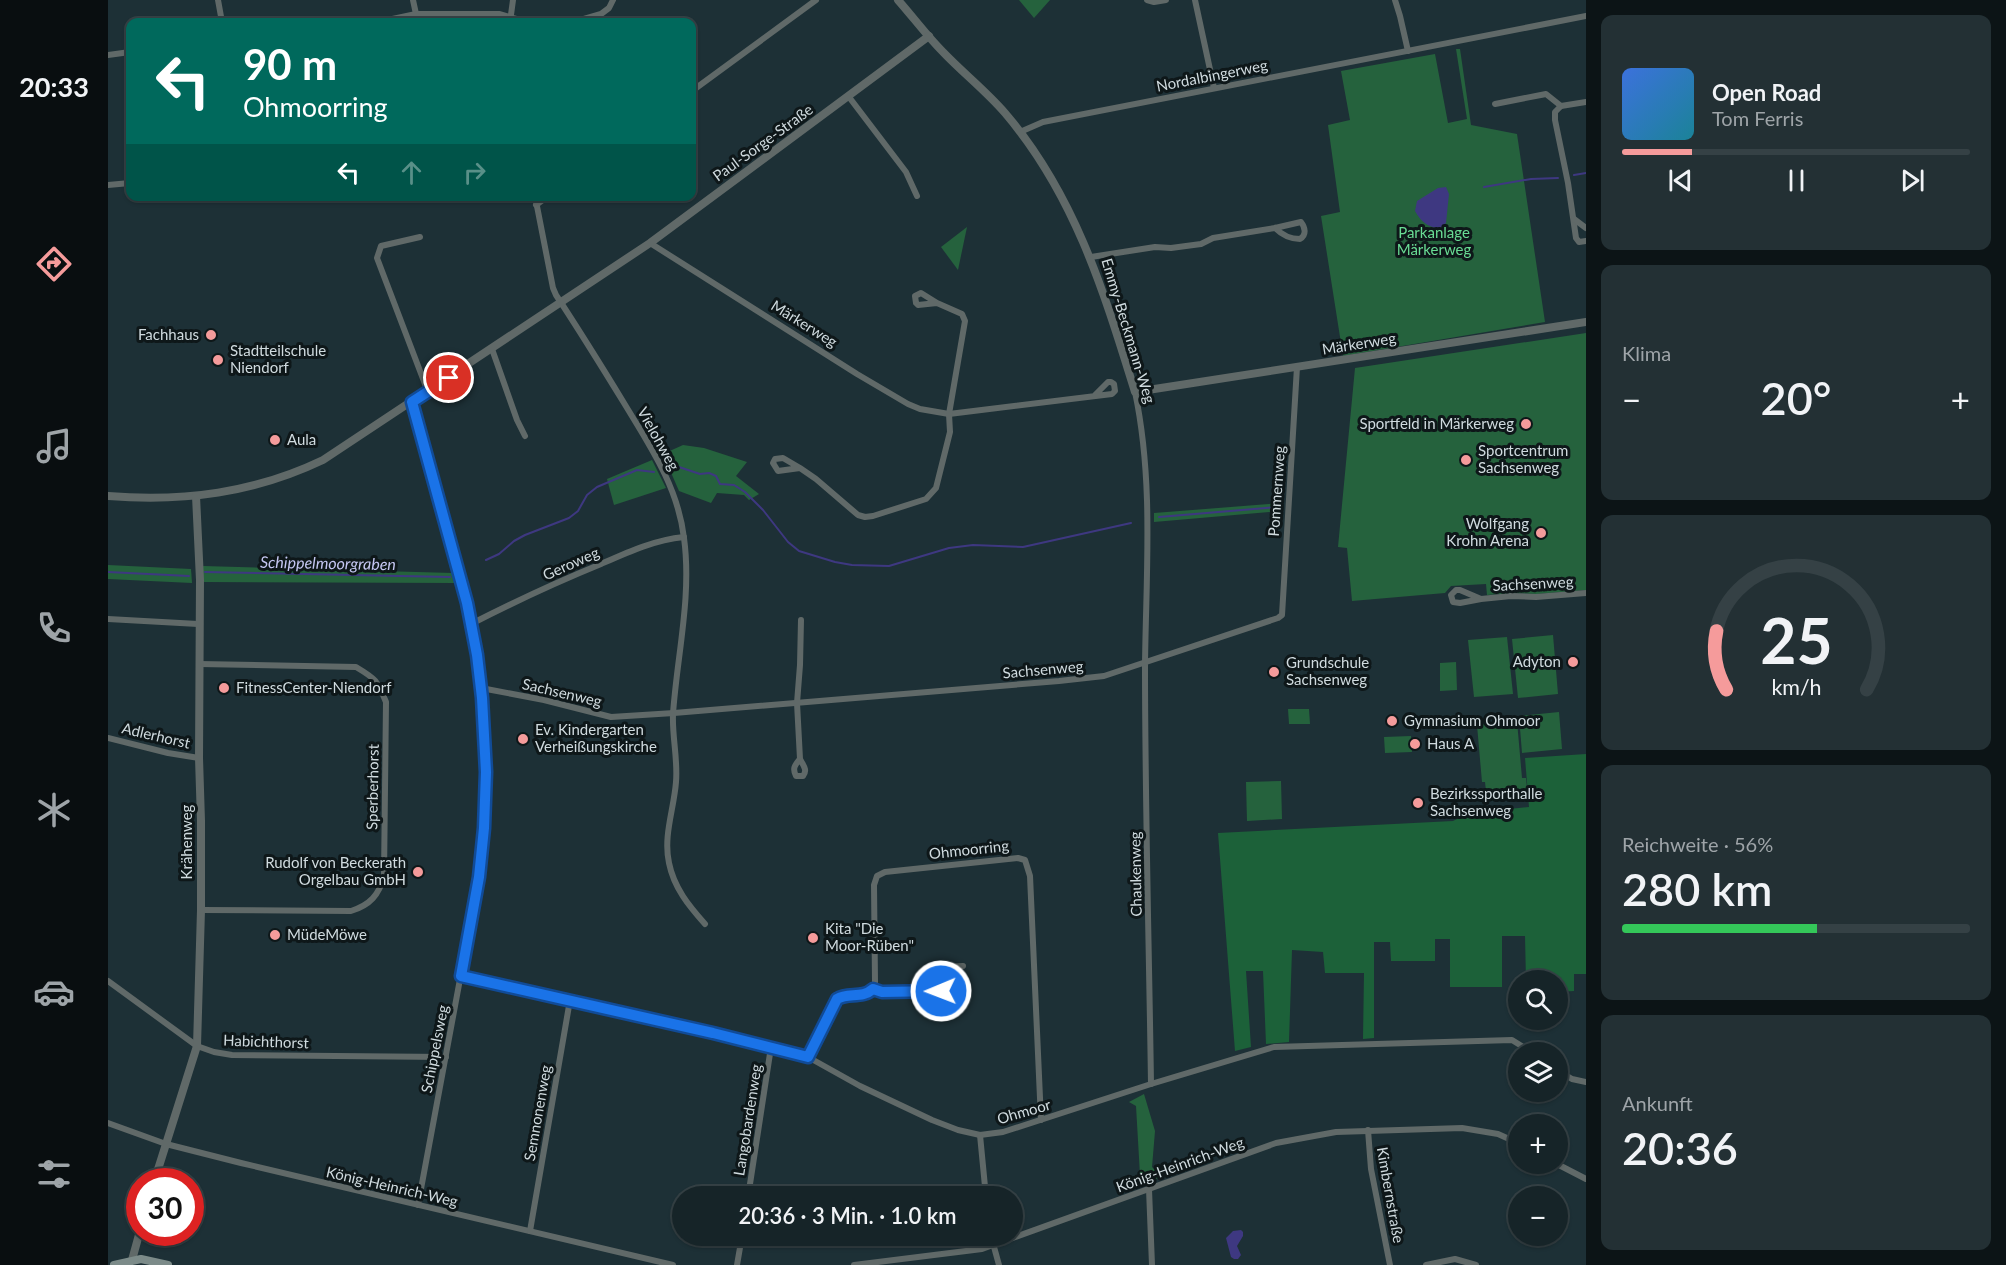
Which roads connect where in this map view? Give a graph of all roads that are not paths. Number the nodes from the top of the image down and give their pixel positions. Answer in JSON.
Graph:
{"nodes":[{"id":1,"x":218,"y":0,"type":"edge"},
{"id":2,"x":413,"y":0,"type":"edge"},
{"id":3,"x":513,"y":0,"type":"edge"},
{"id":4,"x":614,"y":0,"type":"edge"},
{"id":5,"x":816,"y":0,"type":"edge"},
{"id":6,"x":898,"y":0,"type":"edge"},
{"id":7,"x":1147,"y":0,"type":"edge"},
{"id":8,"x":1167,"y":0,"type":"edge"},
{"id":9,"x":1196,"y":0,"type":"edge"},
{"id":10,"x":1395,"y":0,"type":"edge"},
{"id":11,"x":416,"y":14,"type":"junction"},
{"id":12,"x":1586,"y":16,"type":"edge"},
{"id":13,"x":221,"y":18,"type":"edge"},
{"id":14,"x":397,"y":18,"type":"edge"},
{"id":15,"x":507,"y":18,"type":"edge"},
{"id":16,"x":510,"y":18,"type":"edge"},
{"id":17,"x":591,"y":18,"type":"edge"},
{"id":18,"x":929,"y":36,"type":"junction"},
{"id":19,"x":1408,"y":51,"type":"junction"},
{"id":20,"x":126,"y":53,"type":"edge"},
{"id":21,"x":108,"y":55,"type":"edge"},
{"id":22,"x":696,"y":88,"type":"edge"},
{"id":23,"x":1214,"y":88,"type":"junction"},
{"id":24,"x":849,"y":97,"type":"junction"},
{"id":25,"x":1586,"y":102,"type":"edge"},
{"id":26,"x":1495,"y":104,"type":"dead end"},
{"id":27,"x":1561,"y":106,"type":"junction"},
{"id":28,"x":1020,"y":132,"type":"junction"},
{"id":29,"x":126,"y":183,"type":"edge"},
{"id":30,"x":108,"y":185,"type":"edge"},
{"id":31,"x":917,"y":195,"type":"dead end"},
{"id":32,"x":536,"y":201,"type":"edge"},
{"id":33,"x":541,"y":201,"type":"edge"},
{"id":34,"x":536,"y":205,"type":"junction"},
{"id":35,"x":1574,"y":219,"type":"junction"},
{"id":36,"x":1275,"y":228,"type":"dead end"},
{"id":37,"x":1586,"y":228,"type":"edge"},
{"id":38,"x":420,"y":237,"type":"dead end"},
{"id":39,"x":1586,"y":241,"type":"edge"},
{"id":40,"x":650,"y":243,"type":"junction"},
{"id":41,"x":1091,"y":257,"type":"junction"},
{"id":42,"x":561,"y":303,"type":"junction"},
{"id":43,"x":937,"y":303,"type":"dead end"},
{"id":44,"x":1586,"y":322,"type":"edge"},
{"id":45,"x":492,"y":349,"type":"junction"},
{"id":46,"x":1297,"y":367,"type":"junction"},
{"id":47,"x":428,"y":392,"type":"junction"},
{"id":48,"x":1135,"y":392,"type":"junction"},
{"id":49,"x":1094,"y":396,"type":"dead end"},
{"id":50,"x":412,"y":402,"type":"junction"},
{"id":51,"x":949,"y":414,"type":"junction"},
{"id":52,"x":525,"y":436,"type":"dead end"},
{"id":53,"x":800,"y":468,"type":"dead end"},
{"id":54,"x":108,"y":496,"type":"edge"},
{"id":55,"x":196,"y":496,"type":"junction"},
{"id":56,"x":684,"y":537,"type":"junction"},
{"id":57,"x":1586,"y":593,"type":"edge"},
{"id":58,"x":1481,"y":599,"type":"dead end"},
{"id":59,"x":1282,"y":615,"type":"joint"},
{"id":60,"x":108,"y":619,"type":"edge"},
{"id":61,"x":801,"y":621,"type":"dead end"},
{"id":62,"x":198,"y":624,"type":"junction"},
{"id":63,"x":471,"y":624,"type":"junction"},
{"id":64,"x":199,"y":664,"type":"junction"},
{"id":65,"x":1145,"y":664,"type":"junction"},
{"id":66,"x":481,"y":688,"type":"junction"},
{"id":67,"x":796,"y":703,"type":"junction"},
{"id":68,"x":674,"y":713,"type":"junction"},
{"id":69,"x":108,"y":738,"type":"edge"},
{"id":70,"x":199,"y":758,"type":"junction"},
{"id":71,"x":800,"y":759,"type":"dead end"},
{"id":72,"x":201,"y":910,"type":"junction"},
{"id":73,"x":705,"y":924,"type":"dead end"},
{"id":74,"x":963,"y":966,"type":"dead end"},
{"id":75,"x":461,"y":976,"type":"junction"},
{"id":76,"x":935,"y":977,"type":"junction"},
{"id":77,"x":108,"y":981,"type":"edge"},
{"id":78,"x":873,"y":989,"type":"junction"},
{"id":79,"x":941,"y":991,"type":"junction"},
{"id":80,"x":964,"y":991,"type":"dead end"},
{"id":81,"x":922,"y":992,"type":"junction"},
{"id":82,"x":570,"y":1000,"type":"junction"},
{"id":83,"x":1515,"y":1042,"type":"edge"},
{"id":84,"x":197,"y":1046,"type":"junction"},
{"id":85,"x":771,"y":1047,"type":"junction"},
{"id":86,"x":446,"y":1057,"type":"junction"},
{"id":87,"x":808,"y":1057,"type":"junction"},
{"id":88,"x":1568,"y":1077,"type":"edge"},
{"id":89,"x":1586,"y":1082,"type":"edge"},
{"id":90,"x":1151,"y":1084,"type":"junction"},
{"id":91,"x":1041,"y":1120,"type":"junction"},
{"id":92,"x":108,"y":1123,"type":"edge"},
{"id":93,"x":1368,"y":1130,"type":"junction"},
{"id":94,"x":980,"y":1135,"type":"junction"},
{"id":95,"x":1508,"y":1138,"type":"edge"},
{"id":96,"x":166,"y":1144,"type":"junction"},
{"id":97,"x":158,"y":1168,"type":"edge"},
{"id":98,"x":1568,"y":1170,"type":"edge"},
{"id":99,"x":1586,"y":1179,"type":"edge"},
{"id":100,"x":750,"y":1186,"type":"edge"},
{"id":101,"x":985,"y":1186,"type":"edge"},
{"id":102,"x":1149,"y":1189,"type":"junction"},
{"id":103,"x":418,"y":1205,"type":"junction"},
{"id":104,"x":530,"y":1231,"type":"junction"},
{"id":105,"x":1023,"y":1234,"type":"edge"},
{"id":106,"x":136,"y":1246,"type":"edge"},
{"id":107,"x":740,"y":1246,"type":"edge"},
{"id":108,"x":990,"y":1246,"type":"edge"},
{"id":109,"x":993,"y":1246,"type":"edge"},
{"id":110,"x":132,"y":1260,"type":"junction"},
{"id":111,"x":114,"y":1265,"type":"edge"},
{"id":112,"x":168,"y":1265,"type":"edge"},
{"id":113,"x":673,"y":1265,"type":"edge"},
{"id":114,"x":737,"y":1265,"type":"edge"},
{"id":115,"x":854,"y":1265,"type":"edge"},
{"id":116,"x":999,"y":1265,"type":"edge"},
{"id":117,"x":1152,"y":1265,"type":"edge"},
{"id":118,"x":1390,"y":1265,"type":"edge"},
{"id":119,"x":1426,"y":1265,"type":"edge"},
{"id":120,"x":1476,"y":1265,"type":"edge"}],
"edges":[{"from":1,"to":13,"type":"street"},
{"from":2,"to":11,"type":"street"},
{"from":3,"to":16,"type":"street"},
{"from":4,"to":17,"type":"street"},
{"from":5,"to":22,"type":"street"},
{"from":6,"to":18,"type":"street"},
{"from":7,"to":8,"type":"street"},
{"from":9,"to":23,"type":"street"},
{"from":10,"to":19,"type":"street"},
{"from":11,"to":14,"type":"street"},
{"from":11,"to":15,"type":"street"},
{"from":12,"to":19,"type":"street","name":"Nordalbingerweg"},
{"from":18,"to":24,"type":"street","name":"Paul-Sorge-Straße"},
{"from":18,"to":28,"type":"street"},
{"from":19,"to":23,"type":"street","name":"Nordalbingerweg"},
{"from":20,"to":21,"type":"street"},
{"from":23,"to":28,"type":"street","name":"Nordalbingerweg"},
{"from":24,"to":31,"type":"street"},
{"from":24,"to":40,"type":"street","name":"Paul-Sorge-Straße"},
{"from":25,"to":27,"type":"street"},
{"from":26,"to":27,"type":"street"},
{"from":27,"to":35,"type":"street"},
{"from":28,"to":41,"type":"street","name":"Emmy-Beckmann-Weg"},
{"from":29,"to":30,"type":"street"},
{"from":32,"to":34,"type":"street","name":"Vielohweg"},
{"from":33,"to":34,"type":"street"},
{"from":34,"to":42,"type":"street","name":"Vielohweg"},
{"from":35,"to":37,"type":"street"},
{"from":35,"to":39,"type":"street"},
{"from":36,"to":41,"type":"street"},
{"from":38,"to":47,"type":"street"},
{"from":40,"to":42,"type":"street","name":"Paul-Sorge-Straße"},
{"from":40,"to":51,"type":"street","name":"Märkerweg"},
{"from":41,"to":48,"type":"street","name":"Emmy-Beckmann-Weg"},
{"from":42,"to":45,"type":"street","name":"Paul-Sorge-Straße"},
{"from":42,"to":56,"type":"street","name":"Vielohweg"},
{"from":43,"to":51,"type":"street"},
{"from":44,"to":46,"type":"street","name":"Märkerweg"},
{"from":45,"to":47,"type":"street","name":"Paul-Sorge-Straße"},
{"from":45,"to":52,"type":"street"},
{"from":46,"to":48,"type":"street","name":"Märkerweg"},
{"from":46,"to":59,"type":"street","name":"Pommernweg"},
{"from":47,"to":50,"type":"street","name":"Paul-Sorge-Straße"},
{"from":48,"to":65,"type":"street","name":"Emmy-Beckmann-Weg"},
{"from":49,"to":51,"type":"street","name":"Märkerweg"},
{"from":50,"to":55,"type":"street","name":"Paul-Sorge-Straße"},
{"from":50,"to":63,"type":"street","name":"Schippelsweg"},
{"from":51,"to":53,"type":"street"},
{"from":54,"to":55,"type":"street","name":"Paul-Sorge-Straße"},
{"from":55,"to":62,"type":"street","name":"Krähenweg"},
{"from":56,"to":63,"type":"street","name":"Geroweg"},
{"from":56,"to":68,"type":"street","name":"Vielohweg"},
{"from":57,"to":58,"type":"street","name":"Sachsenweg"},
{"from":59,"to":65,"type":"street","name":"Sachsenweg"},
{"from":60,"to":62,"type":"street"},
{"from":61,"to":67,"type":"street"},
{"from":62,"to":64,"type":"street","name":"Krähenweg"},
{"from":63,"to":66,"type":"street","name":"Schippelsweg"},
{"from":64,"to":70,"type":"street","name":"Krähenweg"},
{"from":64,"to":72,"type":"street","name":"Sperberhorst"},
{"from":65,"to":67,"type":"street","name":"Sachsenweg"},
{"from":65,"to":90,"type":"street","name":"Chaukenweg"},
{"from":66,"to":68,"type":"street","name":"Sachsenweg"},
{"from":66,"to":75,"type":"street","name":"Schippelsweg"},
{"from":67,"to":68,"type":"street","name":"Sachsenweg"},
{"from":67,"to":71,"type":"street"},
{"from":68,"to":73,"type":"street"},
{"from":69,"to":70,"type":"street","name":"Adlerhorst"},
{"from":70,"to":72,"type":"street","name":"Krähenweg"},
{"from":72,"to":84,"type":"street","name":"Krähenweg"},
{"from":74,"to":76,"type":"street"},
{"from":75,"to":82,"type":"street","name":"Ohmoor"},
{"from":75,"to":86,"type":"street","name":"Schippelsweg"},
{"from":76,"to":79,"type":"street"},
{"from":76,"to":81,"type":"street"},
{"from":77,"to":84,"type":"street","name":"Habichthorst"},
{"from":78,"to":81,"type":"street"},
{"from":78,"to":87,"type":"street"},
{"from":78,"to":91,"type":"street","name":"Ohmoorring"},
{"from":79,"to":80,"type":"street"},
{"from":79,"to":81,"type":"street"},
{"from":82,"to":85,"type":"street","name":"Ohmoor"},
{"from":82,"to":104,"type":"street","name":"Semnonenweg"},
{"from":83,"to":90,"type":"street","name":"Ohmoor"},
{"from":84,"to":86,"type":"street","name":"Habichthorst"},
{"from":84,"to":96,"type":"street","name":"Krähenweg"},
{"from":85,"to":87,"type":"street","name":"Ohmoor"},
{"from":85,"to":100,"type":"street","name":"Langobardenweg"},
{"from":86,"to":103,"type":"street","name":"Schippelsweg"},
{"from":87,"to":94,"type":"street","name":"Ohmoor"},
{"from":88,"to":89,"type":"street"},
{"from":90,"to":91,"type":"street","name":"Ohmoor"},
{"from":91,"to":94,"type":"street","name":"Ohmoor"},
{"from":92,"to":96,"type":"street","name":"König-Heinrich-Weg"},
{"from":93,"to":95,"type":"street","name":"König-Heinrich-Weg"},
{"from":93,"to":102,"type":"street","name":"König-Heinrich-Weg"},
{"from":93,"to":118,"type":"street","name":"Kimbernstraße"},
{"from":94,"to":101,"type":"street"},
{"from":96,"to":97,"type":"street","name":"Krähenweg"},
{"from":96,"to":103,"type":"street","name":"König-Heinrich-Weg"},
{"from":98,"to":99,"type":"street"},
{"from":102,"to":105,"type":"street","name":"König-Heinrich-Weg"},
{"from":102,"to":117,"type":"street"},
{"from":103,"to":104,"type":"street","name":"König-Heinrich-Weg"},
{"from":104,"to":113,"type":"street","name":"König-Heinrich-Weg"},
{"from":106,"to":110,"type":"street"},
{"from":107,"to":114,"type":"street"},
{"from":108,"to":115,"type":"street","name":"König-Heinrich-Weg"},
{"from":109,"to":116,"type":"street"},
{"from":110,"to":111,"type":"main road"},
{"from":110,"to":112,"type":"main road"},
{"from":119,"to":120,"type":"street"}]}
